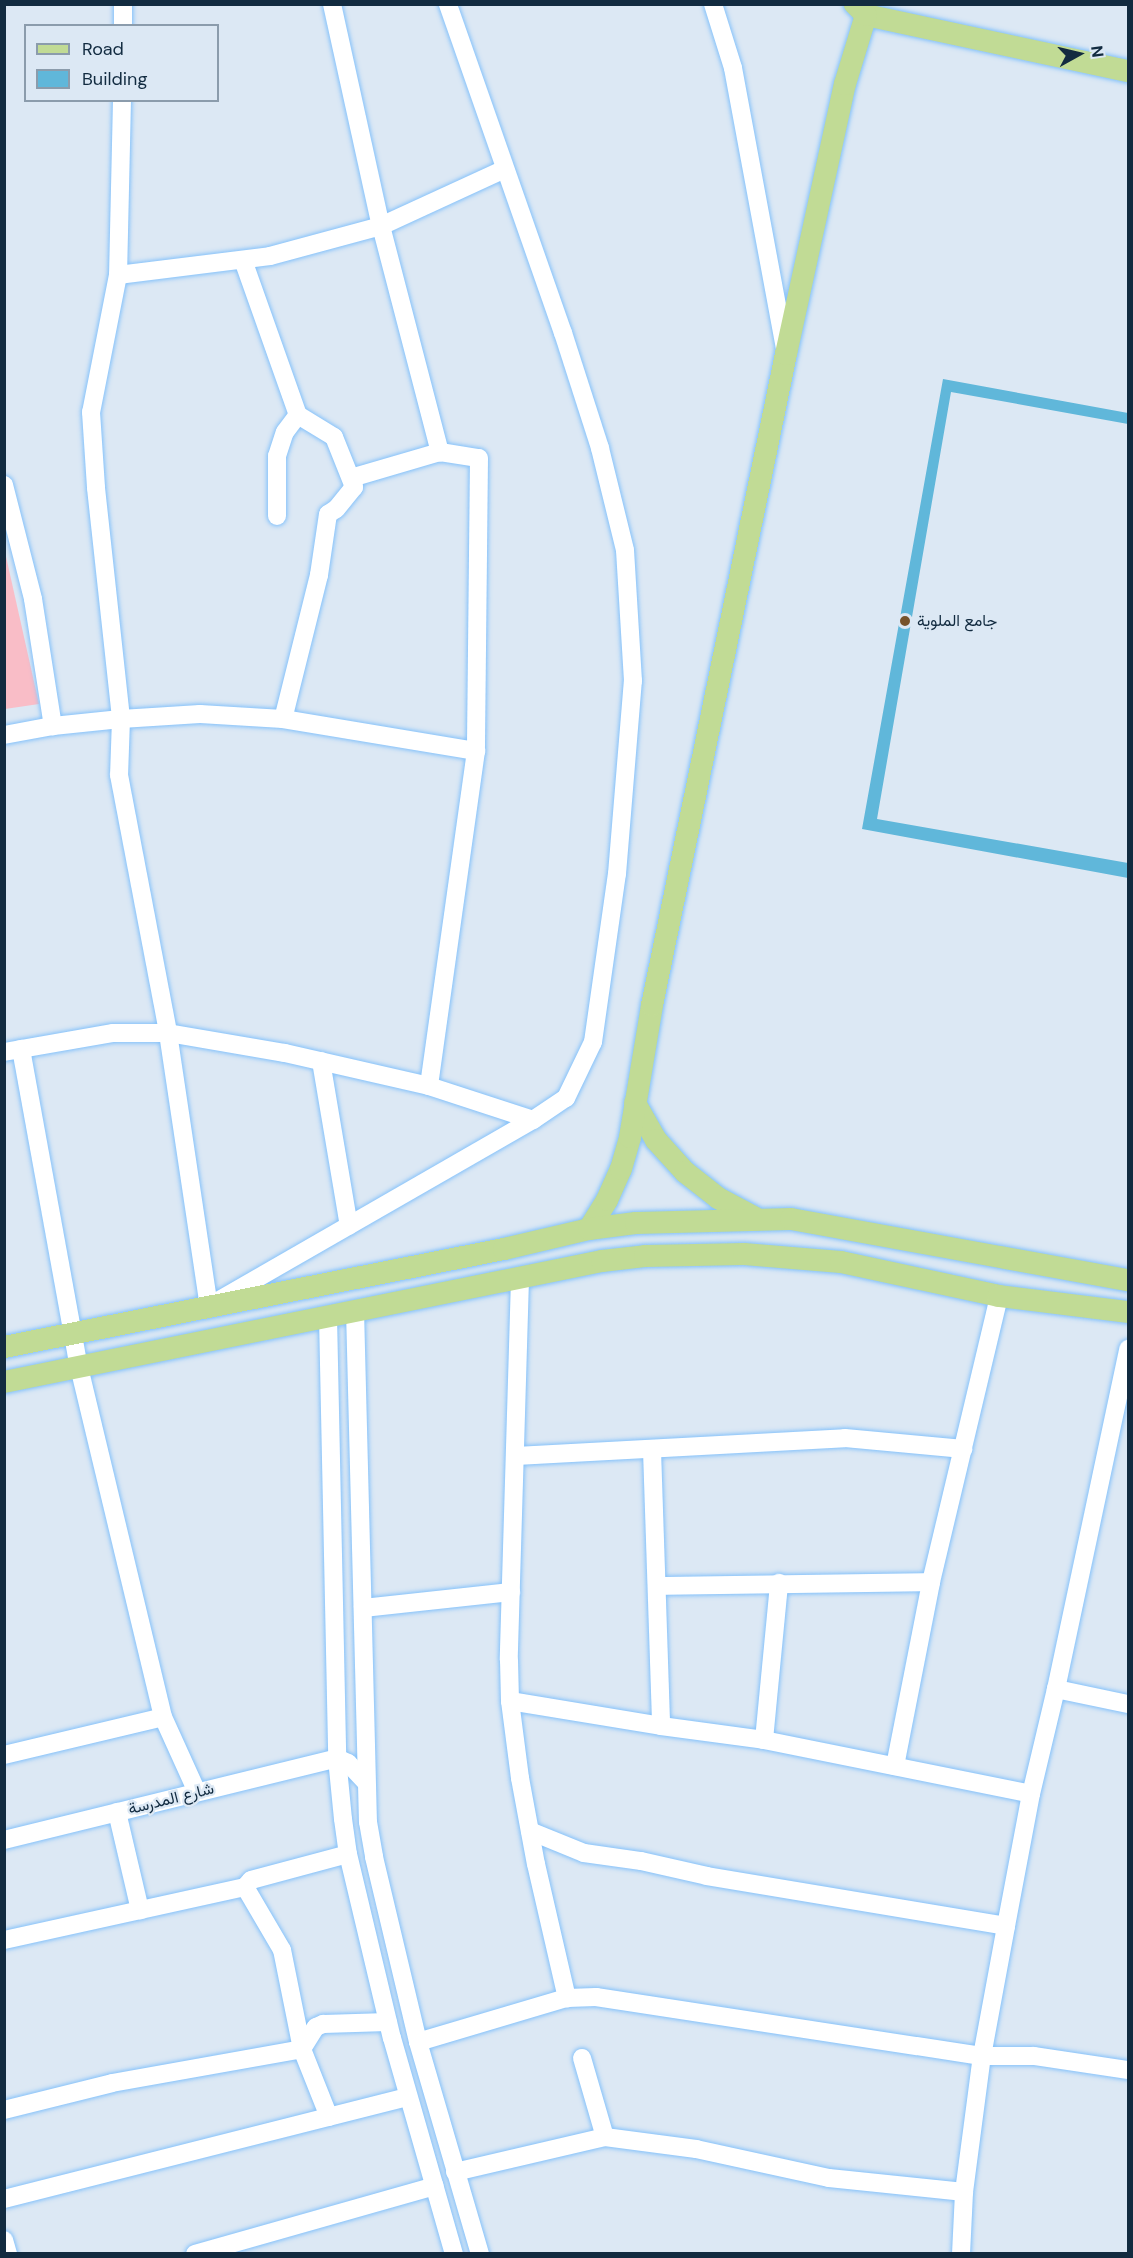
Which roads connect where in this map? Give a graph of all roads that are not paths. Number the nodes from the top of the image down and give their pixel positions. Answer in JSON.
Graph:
{"nodes":[{"id":1,"x":123,"y":4,"type":"edge"},
{"id":2,"x":332,"y":4,"type":"edge"},
{"id":3,"x":448,"y":4,"type":"edge"},
{"id":4,"x":713,"y":4,"type":"edge"},
{"id":5,"x":863,"y":8,"type":"edge"},
{"id":6,"x":123,"y":24,"type":"edge"},
{"id":7,"x":1128,"y":71,"type":"edge"},
{"id":8,"x":122,"y":102,"type":"edge"},
{"id":9,"x":505,"y":169,"type":"junction"},
{"id":10,"x":381,"y":226,"type":"junction"},
{"id":11,"x":243,"y":260,"type":"junction"},
{"id":12,"x":118,"y":275,"type":"junction"},
{"id":13,"x":786,"y":354,"type":"junction"},
{"id":14,"x":298,"y":415,"type":"junction"},
{"id":15,"x":440,"y":452,"type":"junction"},
{"id":16,"x":351,"y":478,"type":"junction"},
{"id":17,"x":4,"y":485,"type":"edge"},
{"id":18,"x":277,"y":516,"type":"dead end"},
{"id":19,"x":122,"y":719,"type":"junction"},
{"id":20,"x":283,"y":719,"type":"junction"},
{"id":21,"x":52,"y":726,"type":"junction"},
{"id":22,"x":4,"y":735,"type":"edge"},
{"id":23,"x":476,"y":751,"type":"junction"},
{"id":24,"x":168,"y":1032,"type":"junction"},
{"id":25,"x":13,"y":1050,"type":"edge"},
{"id":26,"x":321,"y":1061,"type":"junction"},
{"id":27,"x":429,"y":1086,"type":"junction"},
{"id":28,"x":634,"y":1103,"type":"junction"},
{"id":29,"x":533,"y":1120,"type":"junction"},
{"id":30,"x":755,"y":1218,"type":"junction"},
{"id":31,"x":349,"y":1226,"type":"junction"},
{"id":32,"x":590,"y":1229,"type":"junction"},
{"id":33,"x":956,"y":1248,"type":"junction"},
{"id":34,"x":520,"y":1279,"type":"junction"},
{"id":35,"x":1128,"y":1281,"type":"edge"},
{"id":36,"x":948,"y":1285,"type":"junction"},
{"id":37,"x":999,"y":1296,"type":"junction"},
{"id":38,"x":209,"y":1306,"type":"junction"},
{"id":39,"x":354,"y":1310,"type":"junction"},
{"id":40,"x":1128,"y":1312,"type":"edge"},
{"id":41,"x":328,"y":1316,"type":"junction"},
{"id":42,"x":72,"y":1333,"type":"junction"},
{"id":43,"x":4,"y":1347,"type":"edge"},
{"id":44,"x":1128,"y":1349,"type":"edge"},
{"id":45,"x":79,"y":1367,"type":"junction"},
{"id":46,"x":4,"y":1382,"type":"edge"},
{"id":47,"x":963,"y":1449,"type":"junction"},
{"id":48,"x":652,"y":1450,"type":"junction"},
{"id":49,"x":516,"y":1456,"type":"junction"},
{"id":50,"x":931,"y":1582,"type":"junction"},
{"id":51,"x":779,"y":1583,"type":"junction"},
{"id":52,"x":657,"y":1586,"type":"junction"},
{"id":53,"x":511,"y":1592,"type":"junction"},
{"id":54,"x":363,"y":1608,"type":"junction"},
{"id":55,"x":1056,"y":1689,"type":"junction"},
{"id":56,"x":510,"y":1701,"type":"junction"},
{"id":57,"x":1128,"y":1704,"type":"edge"},
{"id":58,"x":164,"y":1718,"type":"junction"},
{"id":59,"x":661,"y":1726,"type":"junction"},
{"id":60,"x":764,"y":1740,"type":"junction"},
{"id":61,"x":4,"y":1755,"type":"edge"},
{"id":62,"x":338,"y":1758,"type":"junction"},
{"id":63,"x":895,"y":1766,"type":"junction"},
{"id":64,"x":365,"y":1781,"type":"junction"},
{"id":65,"x":197,"y":1792,"type":"junction"},
{"id":66,"x":1031,"y":1794,"type":"junction"},
{"id":67,"x":117,"y":1812,"type":"junction"},
{"id":68,"x":530,"y":1831,"type":"junction"},
{"id":69,"x":4,"y":1840,"type":"edge"},
{"id":70,"x":348,"y":1854,"type":"junction"},
{"id":71,"x":245,"y":1887,"type":"junction"},
{"id":72,"x":140,"y":1910,"type":"junction"},
{"id":73,"x":1006,"y":1926,"type":"junction"},
{"id":74,"x":4,"y":1940,"type":"edge"},
{"id":75,"x":567,"y":1998,"type":"junction"},
{"id":76,"x":388,"y":2022,"type":"junction"},
{"id":77,"x":418,"y":2042,"type":"junction"},
{"id":78,"x":302,"y":2049,"type":"junction"},
{"id":79,"x":982,"y":2056,"type":"junction"},
{"id":80,"x":582,"y":2058,"type":"dead end"},
{"id":81,"x":1128,"y":2070,"type":"edge"},
{"id":82,"x":408,"y":2097,"type":"junction"},
{"id":83,"x":4,"y":2110,"type":"edge"},
{"id":84,"x":329,"y":2117,"type":"junction"},
{"id":85,"x":605,"y":2137,"type":"junction"},
{"id":86,"x":455,"y":2172,"type":"junction"},
{"id":87,"x":435,"y":2186,"type":"junction"},
{"id":88,"x":964,"y":2192,"type":"junction"},
{"id":89,"x":4,"y":2199,"type":"edge"},
{"id":90,"x":4,"y":2240,"type":"edge"},
{"id":91,"x":8,"y":2253,"type":"edge"},
{"id":92,"x":195,"y":2253,"type":"edge"},
{"id":93,"x":454,"y":2253,"type":"edge"},
{"id":94,"x":480,"y":2253,"type":"edge"},
{"id":95,"x":961,"y":2253,"type":"edge"}],
"edges":[{"from":1,"to":6,"type":"street"},
{"from":2,"to":10,"type":"street"},
{"from":3,"to":9,"type":"street"},
{"from":4,"to":13,"type":"street"},
{"from":5,"to":7,"type":"main road"},
{"from":5,"to":13,"type":"main road"},
{"from":8,"to":12,"type":"street"},
{"from":9,"to":10,"type":"street"},
{"from":9,"to":29,"type":"street"},
{"from":10,"to":11,"type":"street"},
{"from":10,"to":15,"type":"street"},
{"from":11,"to":12,"type":"street"},
{"from":11,"to":14,"type":"street"},
{"from":12,"to":19,"type":"street"},
{"from":13,"to":28,"type":"main road"},
{"from":14,"to":16,"type":"street"},
{"from":14,"to":18,"type":"street"},
{"from":15,"to":16,"type":"street"},
{"from":15,"to":23,"type":"street"},
{"from":16,"to":20,"type":"street"},
{"from":17,"to":21,"type":"street"},
{"from":19,"to":20,"type":"street"},
{"from":19,"to":21,"type":"street"},
{"from":19,"to":24,"type":"street"},
{"from":20,"to":23,"type":"street"},
{"from":21,"to":22,"type":"street"},
{"from":23,"to":27,"type":"street"},
{"from":24,"to":25,"type":"street"},
{"from":24,"to":26,"type":"street"},
{"from":24,"to":38,"type":"street"},
{"from":25,"to":42,"type":"street"},
{"from":26,"to":27,"type":"street"},
{"from":26,"to":31,"type":"street"},
{"from":27,"to":29,"type":"street"},
{"from":28,"to":30,"type":"main road"},
{"from":28,"to":32,"type":"main road"},
{"from":29,"to":31,"type":"street"},
{"from":30,"to":32,"type":"main road"},
{"from":30,"to":33,"type":"main road"},
{"from":31,"to":38,"type":"street"},
{"from":32,"to":38,"type":"main road"},
{"from":33,"to":35,"type":"main road"},
{"from":33,"to":36,"type":"main road"},
{"from":34,"to":36,"type":"main road"},
{"from":34,"to":39,"type":"main road"},
{"from":34,"to":49,"type":"street"},
{"from":36,"to":37,"type":"main road"},
{"from":37,"to":40,"type":"main road"},
{"from":37,"to":47,"type":"street"},
{"from":38,"to":42,"type":"main road"},
{"from":39,"to":41,"type":"main road"},
{"from":39,"to":54,"type":"street"},
{"from":41,"to":45,"type":"main road"},
{"from":41,"to":62,"type":"street"},
{"from":42,"to":43,"type":"main road"},
{"from":42,"to":45,"type":"street"},
{"from":44,"to":55,"type":"street"},
{"from":45,"to":46,"type":"main road"},
{"from":45,"to":58,"type":"street"},
{"from":47,"to":48,"type":"street"},
{"from":47,"to":50,"type":"street"},
{"from":48,"to":49,"type":"street"},
{"from":48,"to":52,"type":"street"},
{"from":49,"to":53,"type":"street"},
{"from":50,"to":51,"type":"street"},
{"from":50,"to":63,"type":"street"},
{"from":51,"to":52,"type":"street"},
{"from":51,"to":60,"type":"street"},
{"from":52,"to":59,"type":"street"},
{"from":53,"to":54,"type":"street"},
{"from":53,"to":56,"type":"street"},
{"from":54,"to":64,"type":"street"},
{"from":55,"to":57,"type":"street"},
{"from":55,"to":66,"type":"street"},
{"from":56,"to":59,"type":"street"},
{"from":56,"to":68,"type":"street"},
{"from":58,"to":61,"type":"street"},
{"from":58,"to":65,"type":"street"},
{"from":59,"to":60,"type":"street"},
{"from":60,"to":63,"type":"street"},
{"from":62,"to":64,"type":"street"},
{"from":62,"to":65,"type":"street","name":"شارع المدرسة"},
{"from":62,"to":70,"type":"street"},
{"from":63,"to":66,"type":"street"},
{"from":64,"to":77,"type":"street"},
{"from":65,"to":67,"type":"street","name":"شارع المدرسة"},
{"from":66,"to":73,"type":"street"},
{"from":67,"to":69,"type":"street","name":"شارع المدرسة"},
{"from":67,"to":72,"type":"street"},
{"from":68,"to":73,"type":"street"},
{"from":68,"to":75,"type":"street"},
{"from":70,"to":71,"type":"street"},
{"from":70,"to":76,"type":"street"},
{"from":71,"to":72,"type":"street"},
{"from":71,"to":78,"type":"street"},
{"from":72,"to":74,"type":"street"},
{"from":73,"to":79,"type":"street"},
{"from":75,"to":77,"type":"street"},
{"from":75,"to":79,"type":"street"},
{"from":76,"to":78,"type":"street"},
{"from":76,"to":82,"type":"street"},
{"from":77,"to":86,"type":"street"},
{"from":78,"to":83,"type":"street"},
{"from":78,"to":84,"type":"street"},
{"from":79,"to":81,"type":"street"},
{"from":79,"to":88,"type":"street"},
{"from":80,"to":85,"type":"street"},
{"from":82,"to":84,"type":"street"},
{"from":82,"to":87,"type":"street"},
{"from":84,"to":89,"type":"street"},
{"from":85,"to":86,"type":"street"},
{"from":85,"to":88,"type":"street"},
{"from":86,"to":94,"type":"street"},
{"from":87,"to":92,"type":"street"},
{"from":87,"to":93,"type":"street"},
{"from":88,"to":95,"type":"street"},
{"from":90,"to":91,"type":"street"}]}
